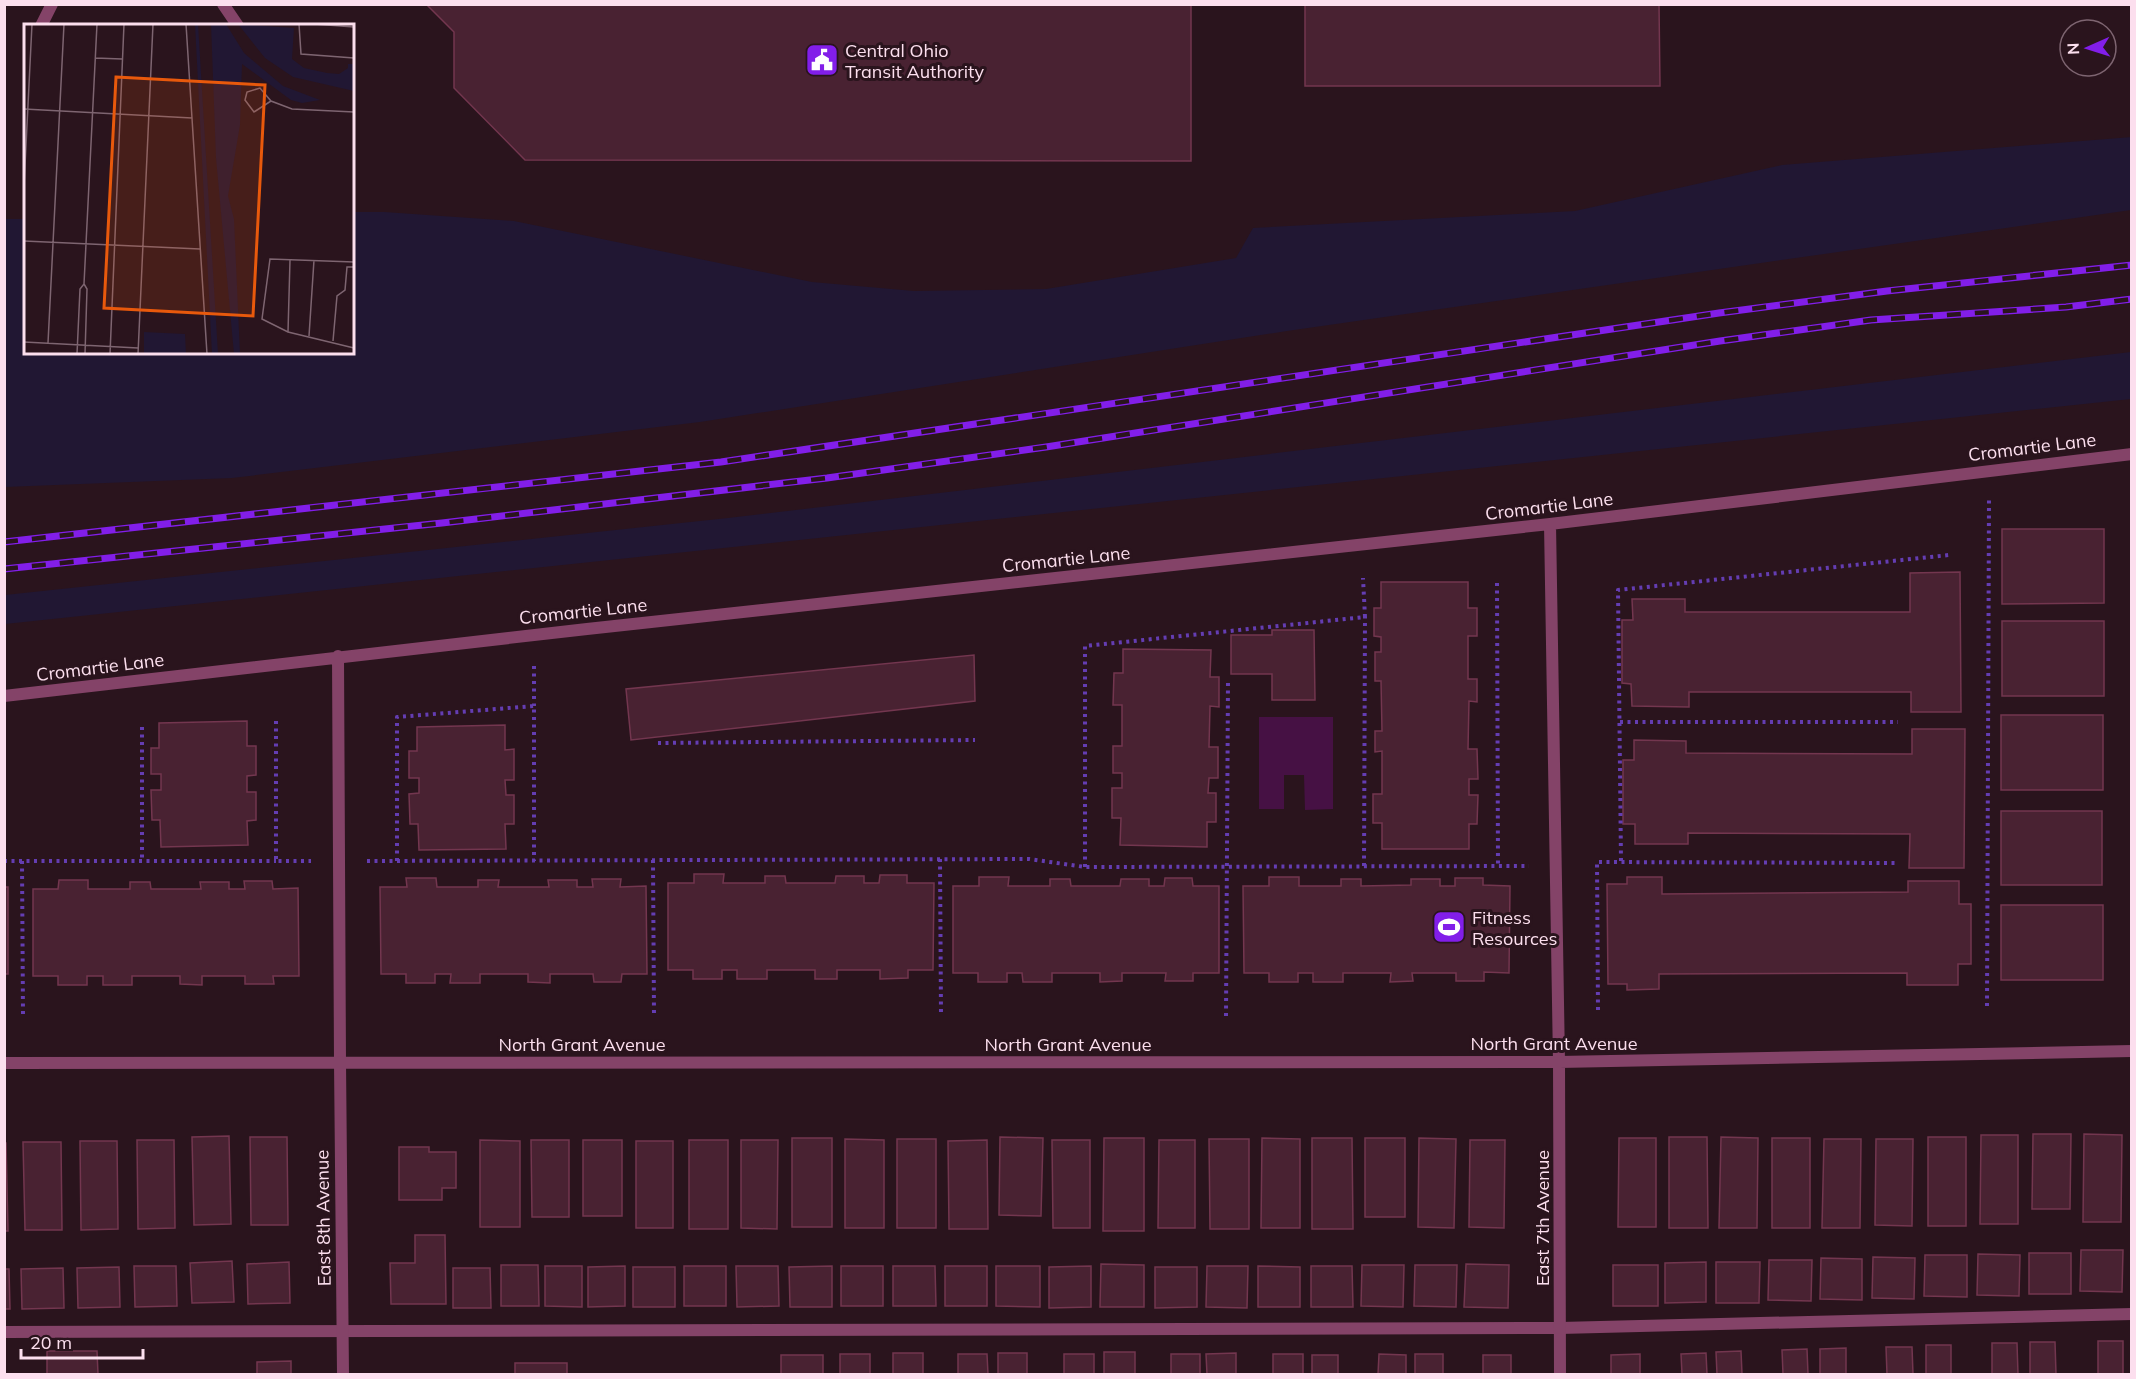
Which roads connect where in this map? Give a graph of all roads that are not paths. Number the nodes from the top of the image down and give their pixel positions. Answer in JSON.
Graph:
{"nodes":[{"id":1,"x":52,"y":4,"type":"edge"},
{"id":2,"x":224,"y":4,"type":"edge"},
{"id":3,"x":41,"y":24,"type":"edge"},
{"id":4,"x":237,"y":24,"type":"edge"},
{"id":5,"x":2132,"y":454,"type":"edge"},
{"id":6,"x":1550,"y":524,"type":"junction"},
{"id":7,"x":338,"y":656,"type":"junction"},
{"id":8,"x":4,"y":696,"type":"edge"},
{"id":9,"x":2132,"y":1051,"type":"edge"},
{"id":10,"x":340,"y":1062,"type":"junction"},
{"id":11,"x":1559,"y":1062,"type":"junction"},
{"id":12,"x":4,"y":1063,"type":"edge"},
{"id":13,"x":2132,"y":1314,"type":"edge"},
{"id":14,"x":1560,"y":1328,"type":"junction"},
{"id":15,"x":4,"y":1332,"type":"edge"},
{"id":16,"x":343,"y":1332,"type":"junction"},
{"id":17,"x":343,"y":1374,"type":"edge"},
{"id":18,"x":1560,"y":1374,"type":"edge"}],
"edges":[{"from":1,"to":3,"type":"street"},
{"from":2,"to":4,"type":"street"},
{"from":5,"to":6,"type":"street","name":"Cromartie Lane"},
{"from":6,"to":7,"type":"street","name":"Cromartie Lane"},
{"from":6,"to":11,"type":"street","name":"East 7th Avenue"},
{"from":7,"to":8,"type":"street","name":"Cromartie Lane"},
{"from":7,"to":10,"type":"street","name":"East 8th Avenue"},
{"from":9,"to":11,"type":"street","name":"North Grant Avenue"},
{"from":10,"to":11,"type":"street","name":"North Grant Avenue"},
{"from":10,"to":12,"type":"street","name":"North Grant Avenue"},
{"from":10,"to":16,"type":"street","name":"East 8th Avenue"},
{"from":11,"to":14,"type":"street","name":"East 7th Avenue"},
{"from":13,"to":14,"type":"street"},
{"from":14,"to":16,"type":"street"},
{"from":14,"to":18,"type":"street","name":"East 7th Avenue"},
{"from":15,"to":16,"type":"street"},
{"from":16,"to":17,"type":"street","name":"East 8th Avenue"}]}
